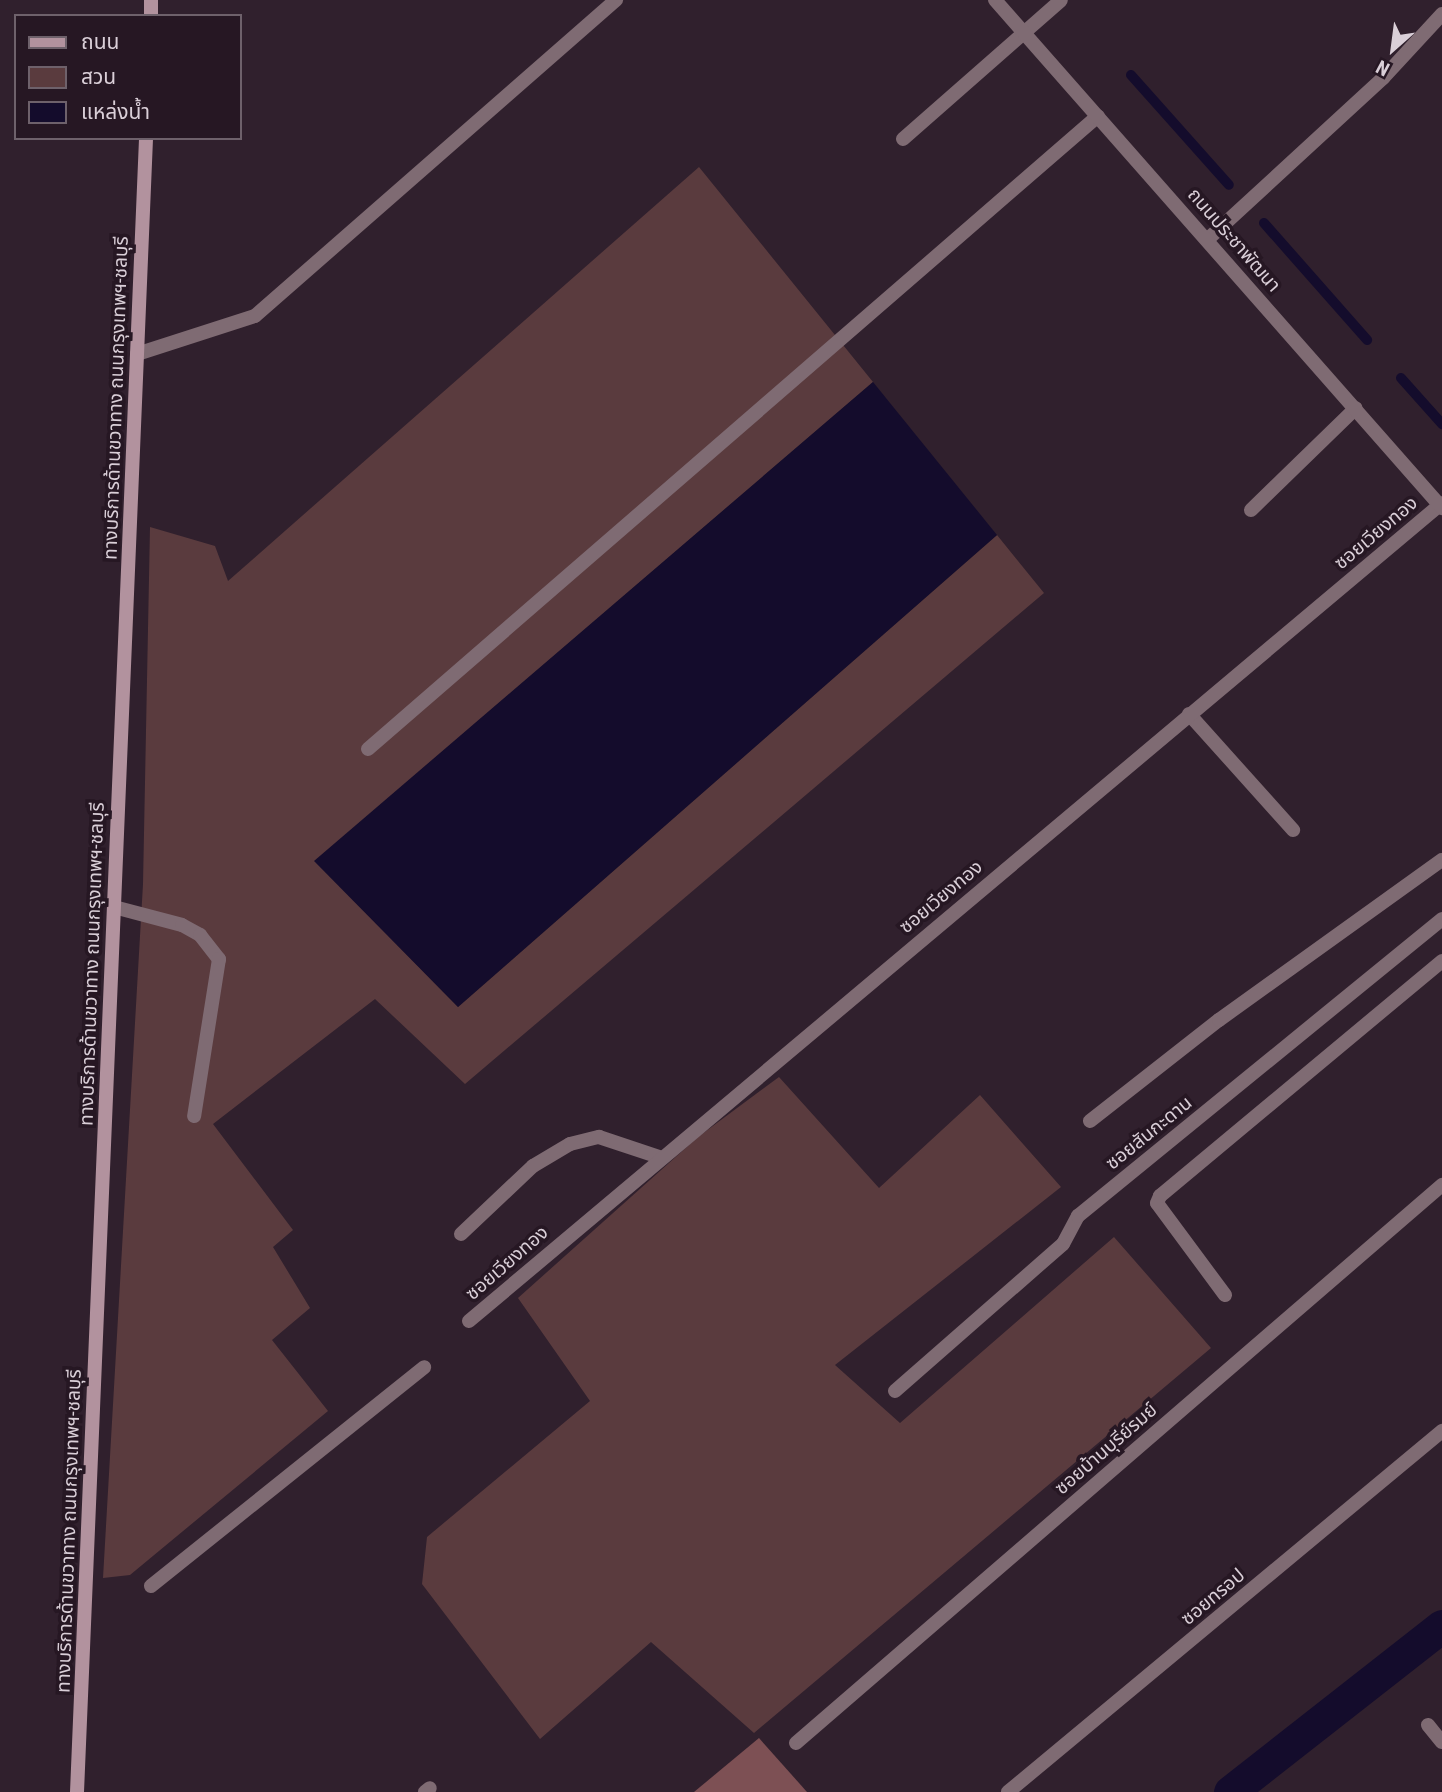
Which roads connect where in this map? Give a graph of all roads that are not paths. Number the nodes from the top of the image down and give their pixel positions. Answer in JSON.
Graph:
{"nodes":[{"id":1,"x":617,"y":0,"type":"edge"},
{"id":2,"x":995,"y":0,"type":"edge"},
{"id":3,"x":1061,"y":0,"type":"edge"},
{"id":4,"x":1442,"y":14,"type":"edge"},
{"id":5,"x":1024,"y":33,"type":"junction"},
{"id":6,"x":1098,"y":116,"type":"junction"},
{"id":7,"x":903,"y":139,"type":"dead end"},
{"id":8,"x":146,"y":140,"type":"edge"},
{"id":9,"x":1208,"y":239,"type":"junction"},
{"id":10,"x":137,"y":354,"type":"junction"},
{"id":11,"x":1356,"y":408,"type":"junction"},
{"id":12,"x":1441,"y":505,"type":"edge"},
{"id":13,"x":1251,"y":510,"type":"dead end"},
{"id":14,"x":1189,"y":714,"type":"junction"},
{"id":15,"x":368,"y":749,"type":"dead end"},
{"id":16,"x":1293,"y":830,"type":"dead end"},
{"id":17,"x":1442,"y":860,"type":"edge"},
{"id":18,"x":114,"y":907,"type":"junction"},
{"id":19,"x":1442,"y":919,"type":"edge"},
{"id":20,"x":1442,"y":961,"type":"edge"},
{"id":21,"x":194,"y":1116,"type":"dead end"},
{"id":22,"x":1090,"y":1121,"type":"dead end"},
{"id":23,"x":659,"y":1157,"type":"junction"},
{"id":24,"x":1442,"y":1185,"type":"edge"},
{"id":25,"x":461,"y":1234,"type":"dead end"},
{"id":26,"x":1225,"y":1295,"type":"dead end"},
{"id":27,"x":469,"y":1321,"type":"dead end"},
{"id":28,"x":425,"y":1367,"type":"dead end"},
{"id":29,"x":895,"y":1391,"type":"dead end"},
{"id":30,"x":1442,"y":1431,"type":"edge"},
{"id":31,"x":152,"y":1586,"type":"dead end"},
{"id":32,"x":1428,"y":1725,"type":"dead end"},
{"id":33,"x":1442,"y":1742,"type":"edge"},
{"id":34,"x":796,"y":1743,"type":"dead end"},
{"id":35,"x":77,"y":1792,"type":"edge"},
{"id":36,"x":1009,"y":1792,"type":"edge"}],
"edges":[{"from":1,"to":10,"type":"street"},
{"from":2,"to":5,"type":"street","name":"ถนนประชาพัฒนา"},
{"from":3,"to":5,"type":"street"},
{"from":4,"to":9,"type":"street"},
{"from":5,"to":6,"type":"street","name":"ถนนประชาพัฒนา"},
{"from":5,"to":7,"type":"street"},
{"from":6,"to":9,"type":"street","name":"ถนนประชาพัฒนา"},
{"from":6,"to":15,"type":"street"},
{"from":8,"to":10,"type":"main road","name":"ทางบริการด้านขวาทาง ถนนกรุงเทพฯ-ชลบุรี"},
{"from":9,"to":11,"type":"street","name":"ถนนประชาพัฒนา"},
{"from":10,"to":18,"type":"main road","name":"ทางบริการด้านขวาทาง ถนนกรุงเทพฯ-ชลบุรี"},
{"from":11,"to":12,"type":"street","name":"ถนนประชาพัฒนา"},
{"from":11,"to":13,"type":"street"},
{"from":12,"to":14,"type":"street","name":"ซอยเวียงทอง"},
{"from":14,"to":16,"type":"street"},
{"from":14,"to":23,"type":"street","name":"ซอยเวียงทอง"},
{"from":17,"to":22,"type":"street"},
{"from":18,"to":21,"type":"street"},
{"from":18,"to":35,"type":"main road","name":"ทางบริการด้านขวาทาง ถนนกรุงเทพฯ-ชลบุรี"},
{"from":19,"to":29,"type":"street","name":"ซอยสันกะดาน"},
{"from":20,"to":26,"type":"street"},
{"from":23,"to":25,"type":"street"},
{"from":23,"to":27,"type":"street","name":"ซอยเวียงทอง"},
{"from":24,"to":34,"type":"street","name":"ซอยบ้านบุรีย์รมย์"},
{"from":28,"to":31,"type":"street"},
{"from":30,"to":36,"type":"street","name":"ซอยทรอป"},
{"from":32,"to":33,"type":"street"}]}
